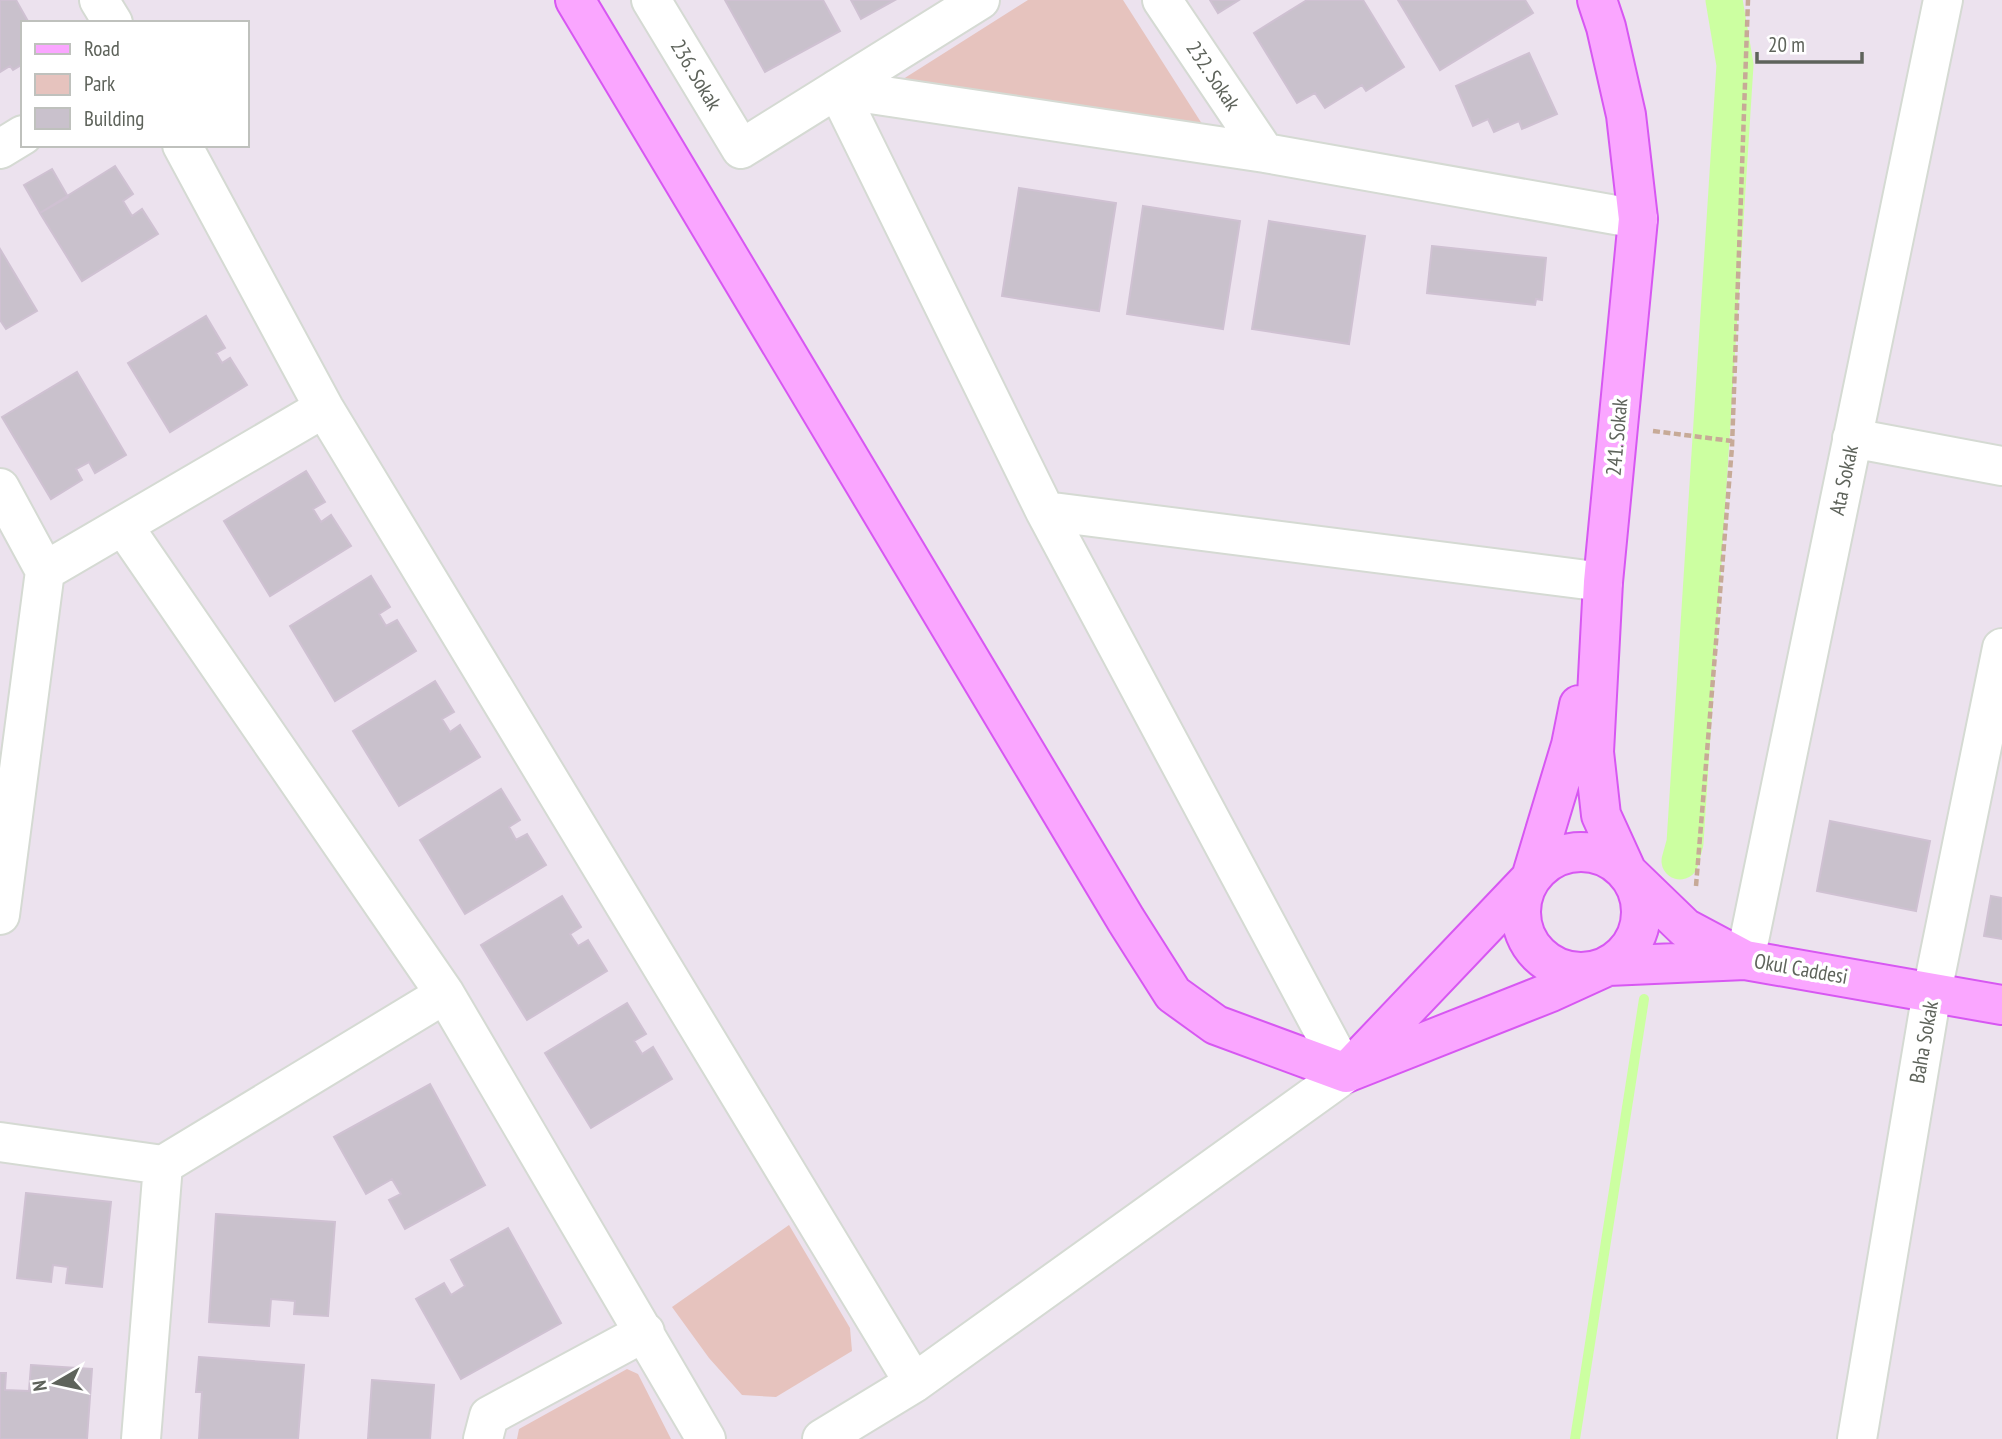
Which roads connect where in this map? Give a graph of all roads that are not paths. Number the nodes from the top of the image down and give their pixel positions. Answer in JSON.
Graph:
{"nodes":[{"id":1,"x":99,"y":0,"type":"edge"},
{"id":2,"x":575,"y":0,"type":"edge"},
{"id":3,"x":652,"y":0,"type":"edge"},
{"id":4,"x":980,"y":0,"type":"edge"},
{"id":5,"x":1162,"y":0,"type":"edge"},
{"id":6,"x":1597,"y":0,"type":"edge"},
{"id":7,"x":1943,"y":0,"type":"edge"},
{"id":8,"x":112,"y":21,"type":"edge"},
{"id":9,"x":837,"y":89,"type":"junction"},
{"id":10,"x":21,"y":136,"type":"edge"},
{"id":11,"x":184,"y":147,"type":"edge"},
{"id":12,"x":0,"y":149,"type":"edge"},
{"id":13,"x":1265,"y":153,"type":"junction"},
{"id":14,"x":1637,"y":219,"type":"junction"},
{"id":15,"x":324,"y":408,"type":"junction"},
{"id":16,"x":1852,"y":438,"type":"junction"},
{"id":17,"x":2002,"y":466,"type":"edge"},
{"id":18,"x":0,"y":488,"type":"edge"},
{"id":19,"x":1045,"y":512,"type":"junction"},
{"id":20,"x":124,"y":527,"type":"junction"},
{"id":21,"x":45,"y":571,"type":"junction"},
{"id":22,"x":1603,"y":582,"type":"junction"},
{"id":23,"x":2002,"y":648,"type":"edge"},
{"id":24,"x":1627,"y":873,"type":"junction"},
{"id":25,"x":1531,"y":878,"type":"junction"},
{"id":26,"x":0,"y":915,"type":"edge"},
{"id":27,"x":1745,"y":960,"type":"junction"},
{"id":28,"x":1608,"y":966,"type":"junction"},
{"id":29,"x":1932,"y":992,"type":"junction"},
{"id":30,"x":444,"y":995,"type":"junction"},
{"id":31,"x":2002,"y":1004,"type":"edge"},
{"id":32,"x":1346,"y":1073,"type":"junction"},
{"id":33,"x":0,"y":1142,"type":"edge"},
{"id":34,"x":163,"y":1165,"type":"junction"},
{"id":35,"x":645,"y":1332,"type":"junction"},
{"id":36,"x":914,"y":1383,"type":"junction"},
{"id":37,"x":141,"y":1439,"type":"edge"},
{"id":38,"x":483,"y":1439,"type":"edge"},
{"id":39,"x":706,"y":1439,"type":"edge"},
{"id":40,"x":822,"y":1439,"type":"edge"},
{"id":41,"x":1857,"y":1439,"type":"edge"}],
"edges":[{"from":1,"to":8,"type":"street"},
{"from":2,"to":32,"type":"main road"},
{"from":3,"to":9,"type":"street","name":"236. Sokak"},
{"from":4,"to":9,"type":"street"},
{"from":5,"to":13,"type":"street","name":"232. Sokak"},
{"from":6,"to":14,"type":"main road","name":"241. Sokak"},
{"from":7,"to":16,"type":"street","name":"Ata Sokak"},
{"from":9,"to":13,"type":"street"},
{"from":9,"to":19,"type":"street"},
{"from":10,"to":12,"type":"street"},
{"from":11,"to":15,"type":"street"},
{"from":13,"to":14,"type":"street"},
{"from":14,"to":22,"type":"main road","name":"241. Sokak"},
{"from":15,"to":20,"type":"street"},
{"from":15,"to":36,"type":"street"},
{"from":16,"to":17,"type":"street"},
{"from":16,"to":27,"type":"street","name":"Ata Sokak"},
{"from":18,"to":21,"type":"street"},
{"from":19,"to":22,"type":"street"},
{"from":19,"to":32,"type":"street"},
{"from":20,"to":21,"type":"street"},
{"from":20,"to":30,"type":"street"},
{"from":21,"to":26,"type":"street"},
{"from":22,"to":24,"type":"main road","name":"241. Sokak"},
{"from":22,"to":25,"type":"main road"},
{"from":23,"to":29,"type":"street","name":"Baha Sokak"},
{"from":24,"to":25,"type":"main road"},
{"from":24,"to":27,"type":"main road","name":"Okul Caddesi"},
{"from":24,"to":28,"type":"main road"},
{"from":25,"to":28,"type":"main road"},
{"from":25,"to":32,"type":"main road"},
{"from":27,"to":28,"type":"main road"},
{"from":27,"to":29,"type":"main road","name":"Okul Caddesi"},
{"from":28,"to":32,"type":"main road"},
{"from":29,"to":31,"type":"main road","name":"Okul Caddesi"},
{"from":29,"to":41,"type":"street","name":"Baha Sokak"},
{"from":30,"to":34,"type":"street"},
{"from":30,"to":35,"type":"street"},
{"from":32,"to":36,"type":"street"},
{"from":33,"to":34,"type":"street"},
{"from":34,"to":37,"type":"street"},
{"from":35,"to":38,"type":"street"},
{"from":35,"to":39,"type":"street"},
{"from":36,"to":40,"type":"street"}]}
